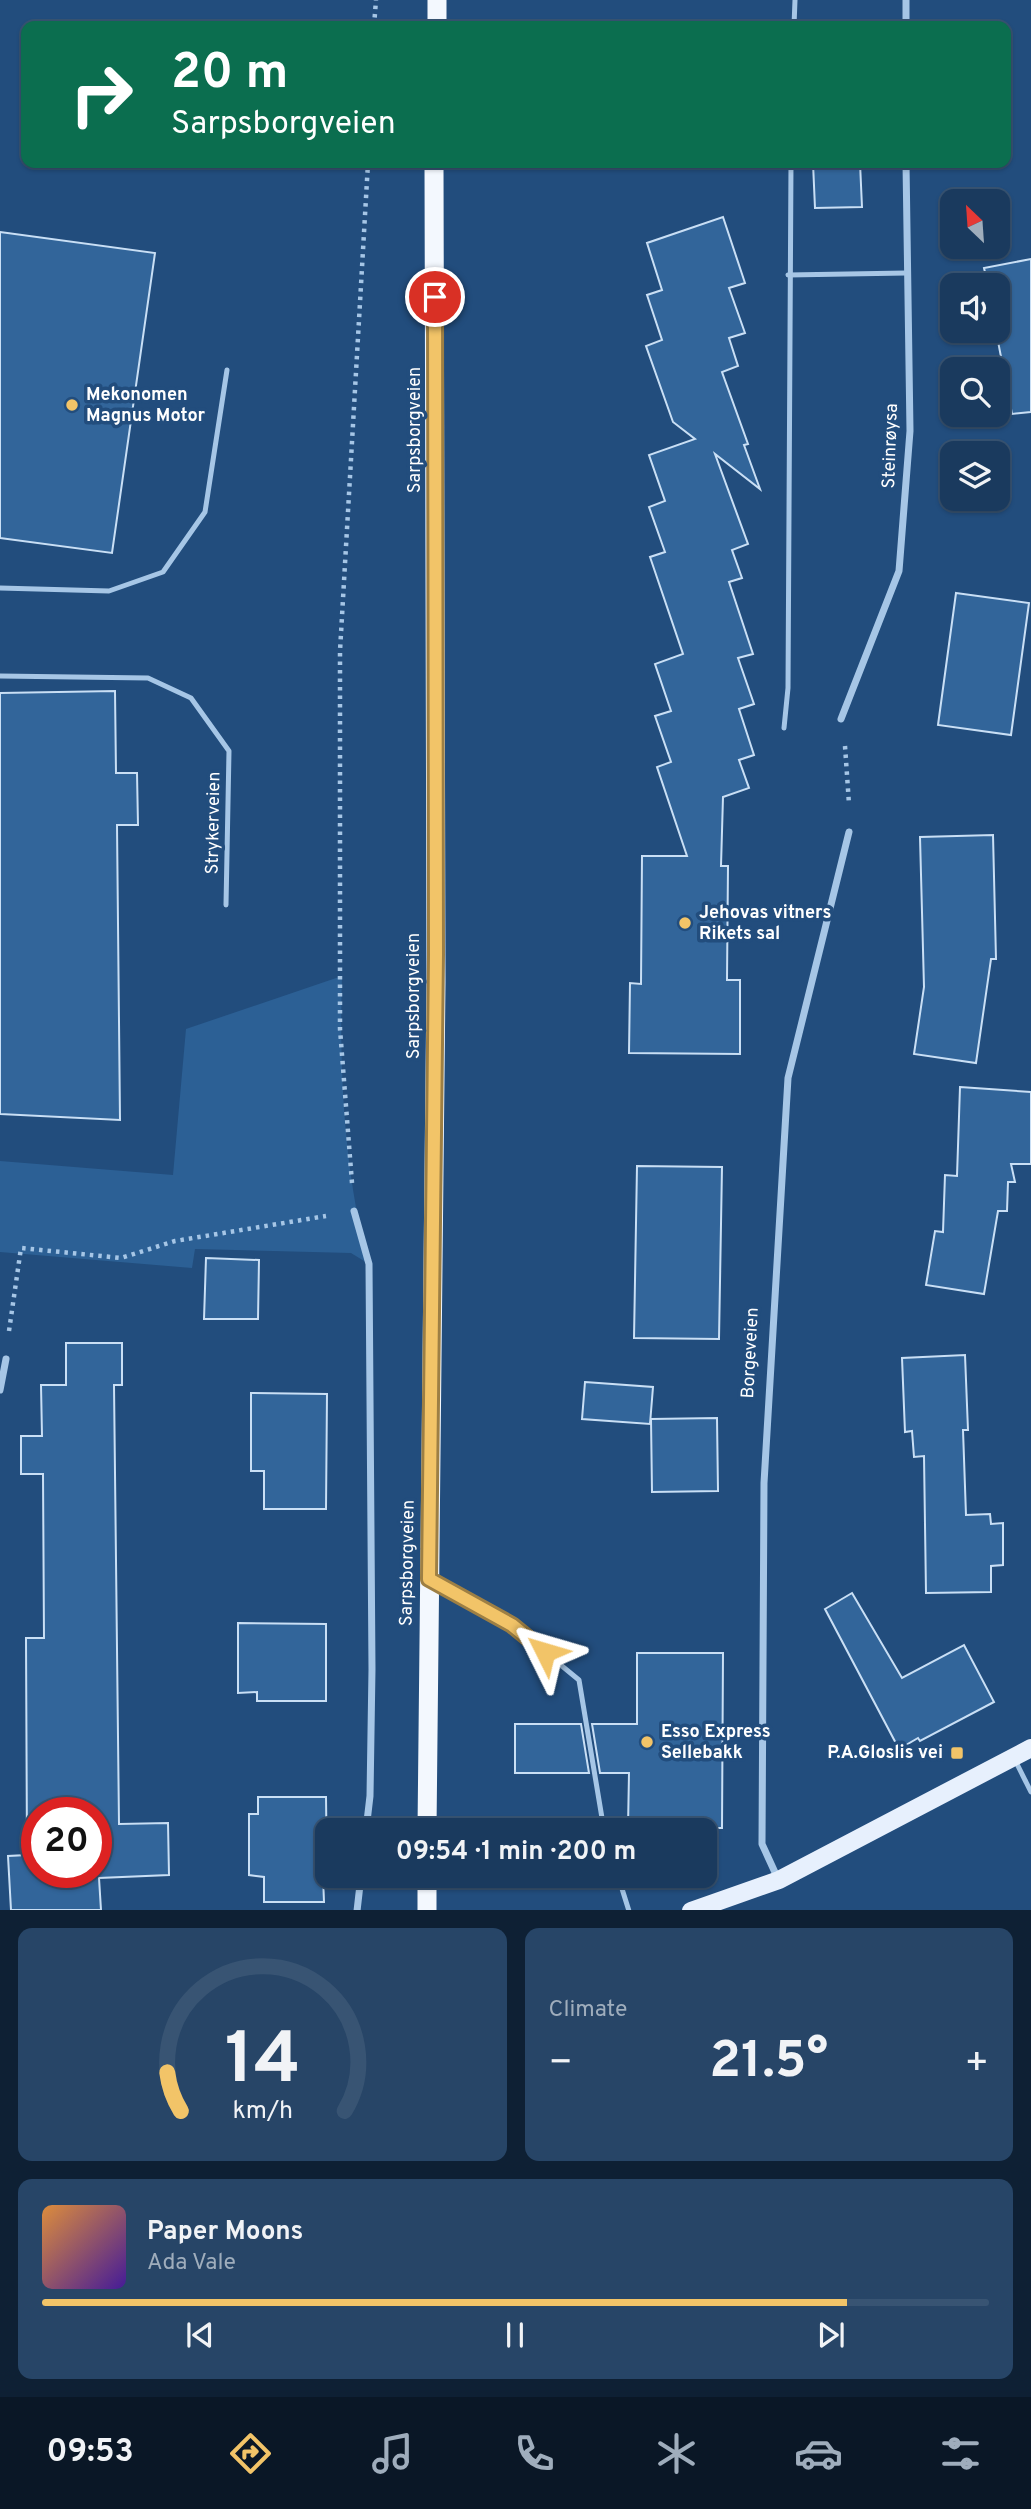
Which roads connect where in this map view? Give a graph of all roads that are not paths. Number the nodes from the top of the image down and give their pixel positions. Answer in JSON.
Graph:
{"nodes":[{"id":1,"x":437,"y":0,"type":"edge"},
{"id":2,"x":795,"y":0,"type":"edge"},
{"id":3,"x":906,"y":0,"type":"edge"},
{"id":4,"x":437,"y":21,"type":"edge"},
{"id":5,"x":794,"y":21,"type":"edge"},
{"id":6,"x":906,"y":21,"type":"edge"},
{"id":7,"x":434,"y":168,"type":"edge"},
{"id":8,"x":791,"y":168,"type":"edge"},
{"id":9,"x":906,"y":168,"type":"edge"},
{"id":10,"x":906,"y":272,"type":"junction"},
{"id":11,"x":788,"y":275,"type":"junction"},
{"id":12,"x":227,"y":370,"type":"dead end"},
{"id":13,"x":0,"y":588,"type":"edge"},
{"id":14,"x":0,"y":677,"type":"edge"},
{"id":15,"x":841,"y":719,"type":"road end"},
{"id":16,"x":784,"y":727,"type":"dead end"},
{"id":17,"x":849,"y":832,"type":"road end"},
{"id":18,"x":226,"y":905,"type":"dead end"},
{"id":19,"x":354,"y":1211,"type":"road end"},
{"id":20,"x":6,"y":1359,"type":"road end"},
{"id":21,"x":0,"y":1390,"type":"edge"},
{"id":22,"x":429,"y":1579,"type":"junction"},
{"id":23,"x":1031,"y":1748,"type":"edge"},
{"id":24,"x":1013,"y":1758,"type":"junction"},
{"id":25,"x":1031,"y":1792,"type":"edge"},
{"id":26,"x":367,"y":1818,"type":"edge"},
{"id":27,"x":427,"y":1818,"type":"edge"},
{"id":28,"x":602,"y":1818,"type":"edge"},
{"id":29,"x":779,"y":1880,"type":"junction"},
{"id":30,"x":360,"y":1888,"type":"edge"},
{"id":31,"x":427,"y":1888,"type":"edge"},
{"id":32,"x":622,"y":1888,"type":"edge"},
{"id":33,"x":357,"y":1910,"type":"edge"},
{"id":34,"x":427,"y":1910,"type":"edge"},
{"id":35,"x":629,"y":1910,"type":"edge"},
{"id":36,"x":691,"y":1910,"type":"edge"}],
"edges":[{"from":1,"to":4,"type":"highway"},
{"from":2,"to":5,"type":"lane"},
{"from":3,"to":6,"type":"street"},
{"from":7,"to":22,"type":"highway","name":"Sarpsborgveien"},
{"from":8,"to":11,"type":"lane"},
{"from":9,"to":10,"type":"street","name":"Steinrøysa"},
{"from":10,"to":11,"type":"lane"},
{"from":10,"to":15,"type":"street","name":"Steinrøysa"},
{"from":11,"to":16,"type":"lane"},
{"from":12,"to":13,"type":"lane"},
{"from":14,"to":18,"type":"lane","name":"Strykerveien"},
{"from":17,"to":29,"type":"street","name":"Borgeveien"},
{"from":19,"to":26,"type":"street"},
{"from":20,"to":21,"type":"street"},
{"from":22,"to":27,"type":"highway","name":"Sarpsborgveien"},
{"from":22,"to":28,"type":"lane"},
{"from":23,"to":24,"type":"main road"},
{"from":24,"to":25,"type":"lane"},
{"from":24,"to":29,"type":"main road"},
{"from":29,"to":36,"type":"main road"},
{"from":30,"to":33,"type":"street"},
{"from":31,"to":34,"type":"highway"},
{"from":32,"to":35,"type":"lane"}]}
